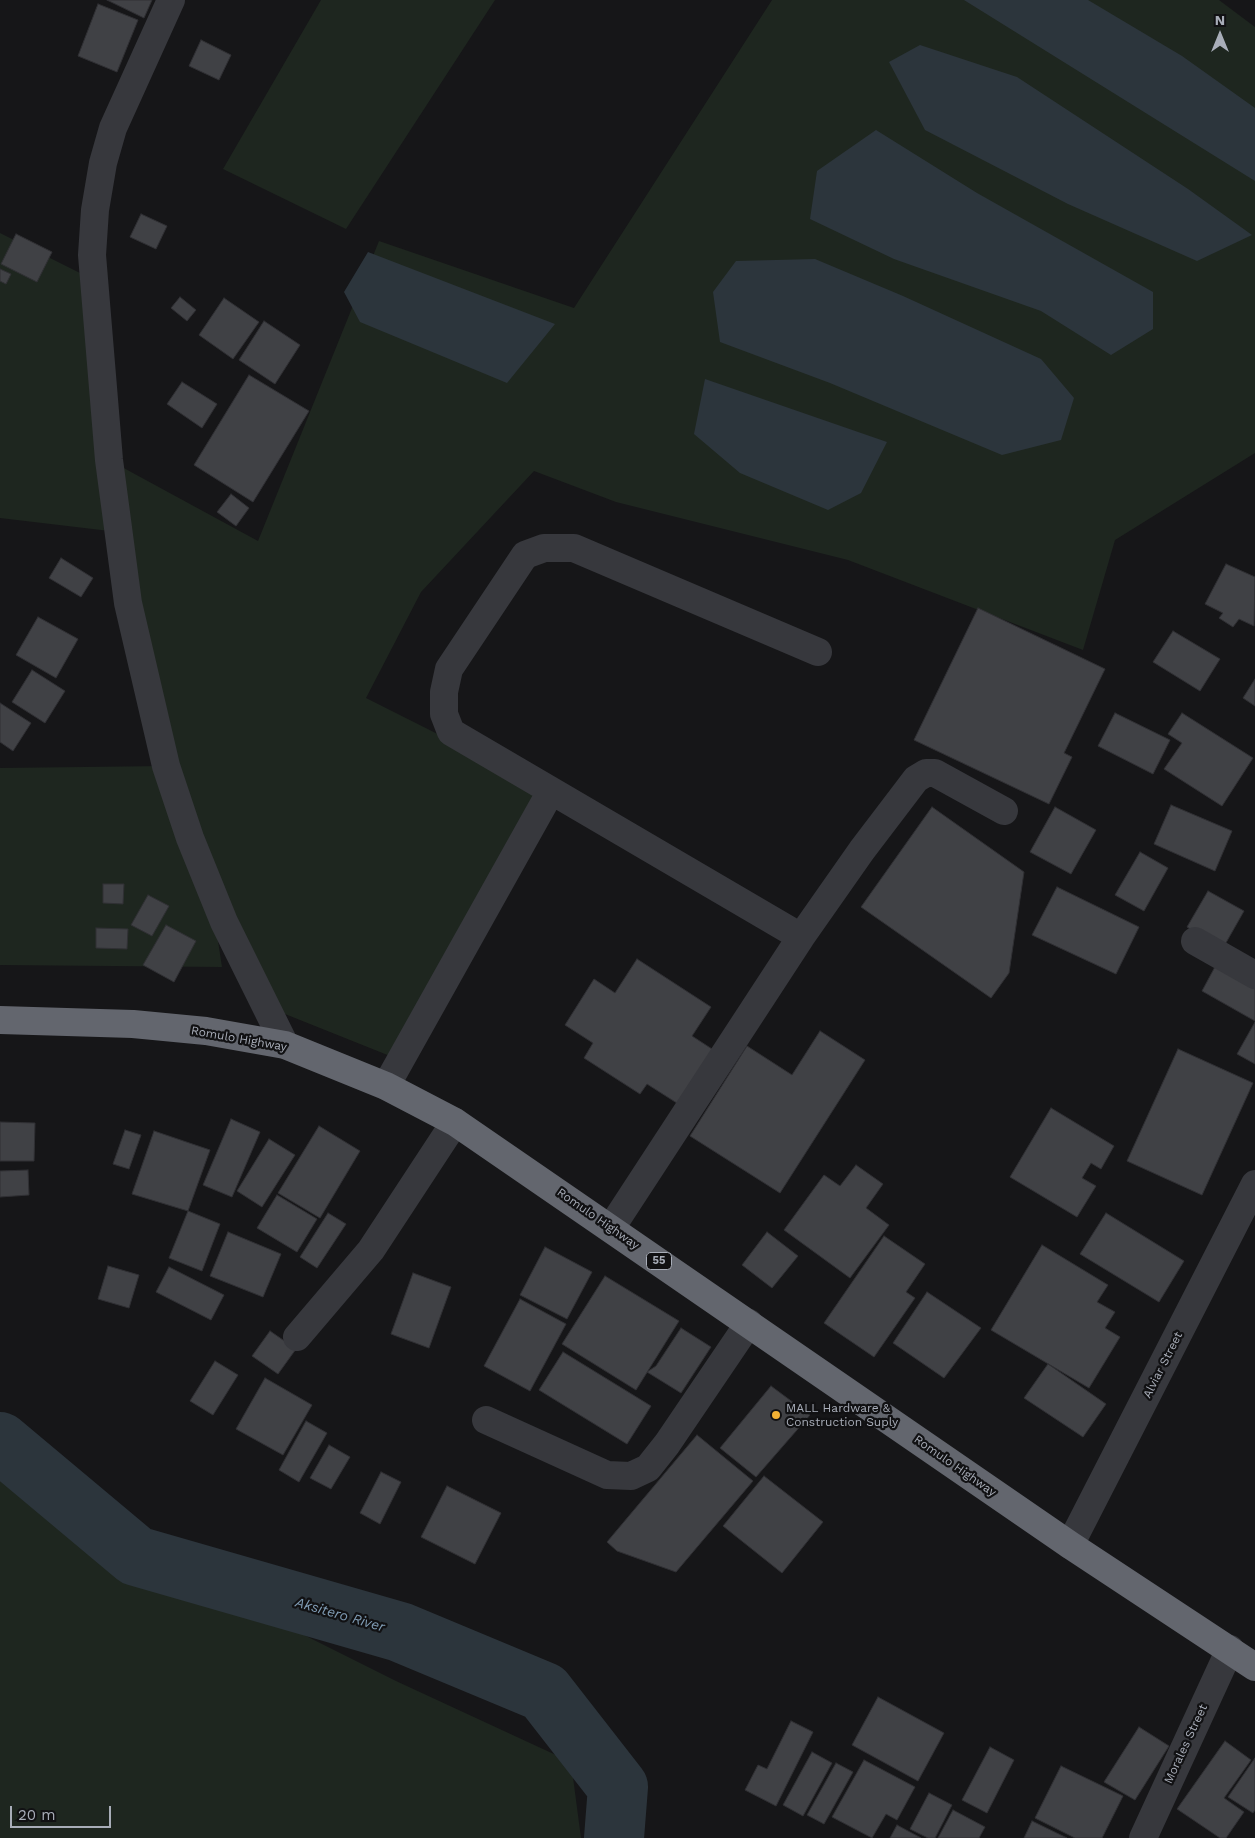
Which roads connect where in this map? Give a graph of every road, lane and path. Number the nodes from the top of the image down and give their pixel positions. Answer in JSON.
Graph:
{"nodes":[{"id":1,"x":171,"y":0,"type":"edge"},
{"id":2,"x":818,"y":652,"type":"dead end"},
{"id":3,"x":551,"y":791,"type":"junction"},
{"id":4,"x":1004,"y":811,"type":"dead end"},
{"id":5,"x":801,"y":938,"type":"junction"},
{"id":6,"x":1195,"y":941,"type":"dead end"},
{"id":7,"x":1255,"y":975,"type":"edge"},
{"id":8,"x":0,"y":1020,"type":"edge"},
{"id":9,"x":284,"y":1045,"type":"junction"},
{"id":10,"x":386,"y":1086,"type":"junction"},
{"id":11,"x":455,"y":1122,"type":"junction"},
{"id":12,"x":1255,"y":1184,"type":"edge"},
{"id":13,"x":611,"y":1228,"type":"junction"},
{"id":14,"x":749,"y":1323,"type":"junction"},
{"id":15,"x":297,"y":1336,"type":"dead end"},
{"id":16,"x":486,"y":1420,"type":"dead end"},
{"id":17,"x":1070,"y":1545,"type":"junction"},
{"id":18,"x":1230,"y":1649,"type":"junction"},
{"id":19,"x":1255,"y":1667,"type":"edge"},
{"id":20,"x":1143,"y":1838,"type":"edge"}],
"edges":[{"from":1,"to":9,"type":"street"},
{"from":2,"to":3,"type":"street"},
{"from":3,"to":5,"type":"street"},
{"from":3,"to":10,"type":"street"},
{"from":4,"to":5,"type":"street"},
{"from":5,"to":13,"type":"street"},
{"from":6,"to":7,"type":"street"},
{"from":8,"to":9,"type":"highway","name":"Romulo Highway","number":"55"},
{"from":9,"to":10,"type":"highway","name":"Romulo Highway","number":"55"},
{"from":10,"to":11,"type":"highway","name":"Romulo Highway","number":"55"},
{"from":11,"to":13,"type":"highway","name":"Romulo Highway","number":"55"},
{"from":11,"to":15,"type":"street"},
{"from":12,"to":17,"type":"street","name":"Alviar Street"},
{"from":13,"to":14,"type":"highway","name":"Romulo Highway","number":"55"},
{"from":14,"to":16,"type":"street"},
{"from":14,"to":17,"type":"highway","name":"Romulo Highway","number":"55"},
{"from":17,"to":18,"type":"highway","name":"Romulo Highway","number":"55"},
{"from":18,"to":19,"type":"highway","name":"Romulo Highway","number":"55"},
{"from":18,"to":20,"type":"street","name":"Morales Street"}]}
